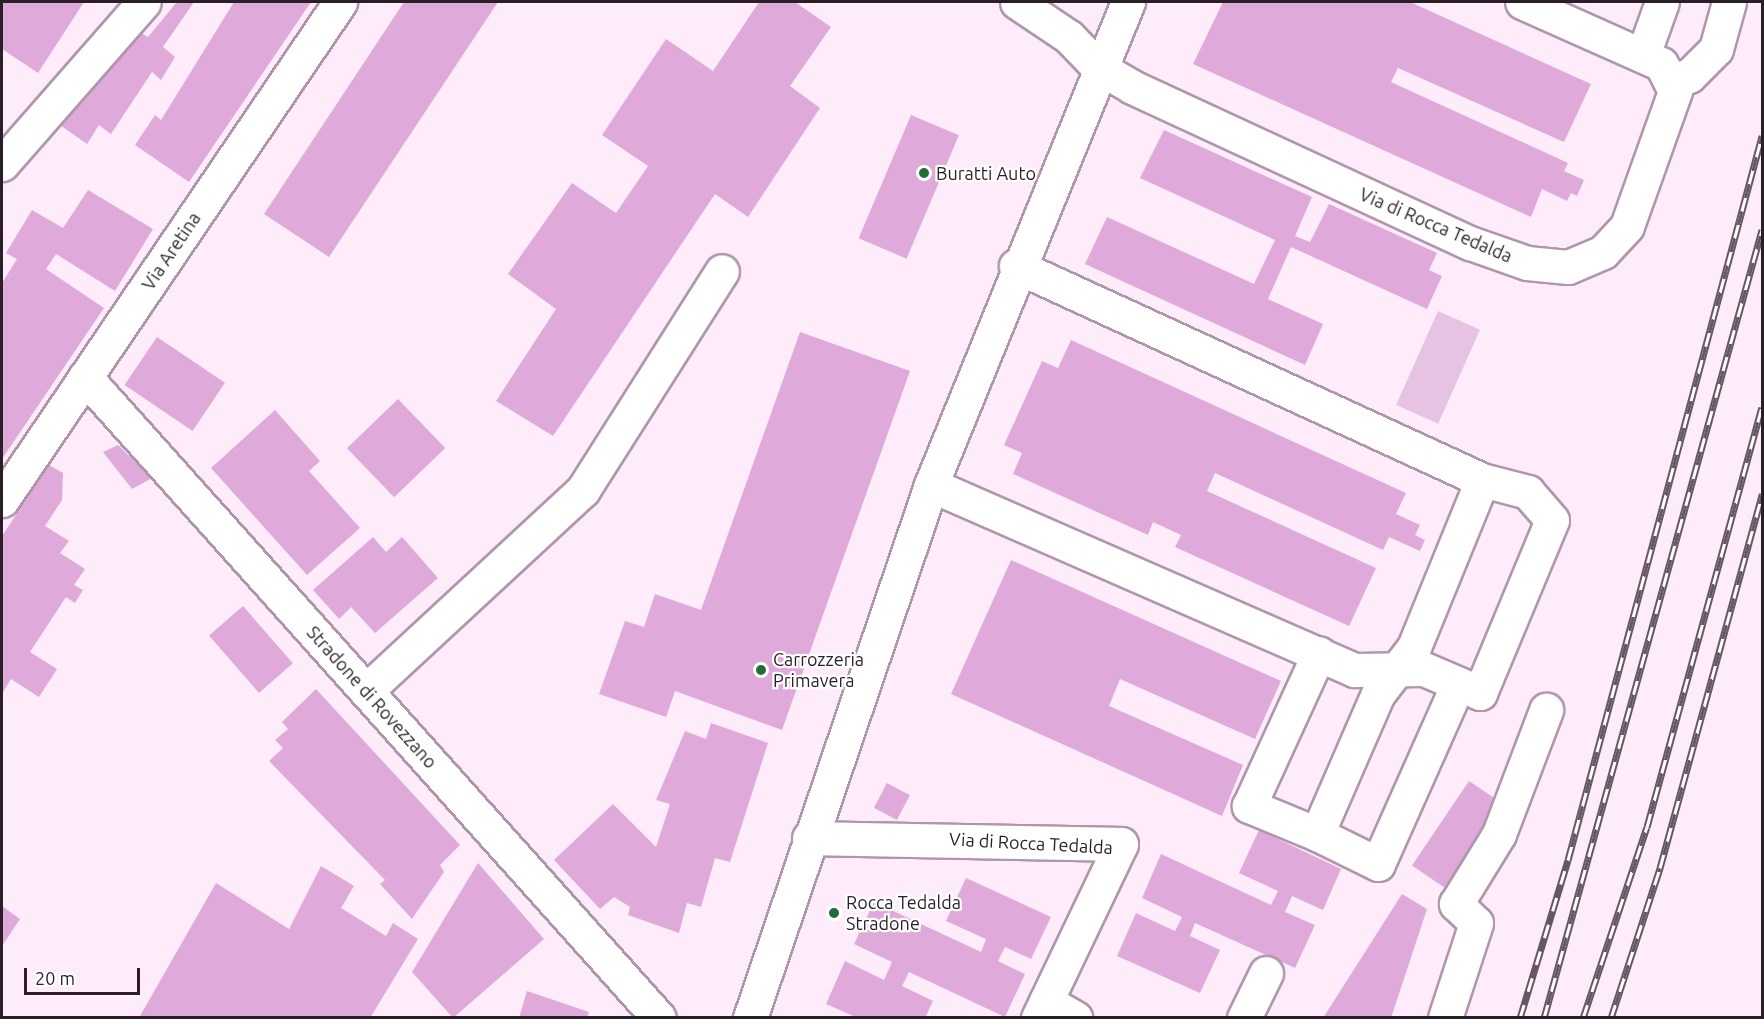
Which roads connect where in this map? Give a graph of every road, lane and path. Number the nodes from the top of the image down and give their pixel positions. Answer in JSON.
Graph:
{"nodes":[{"id":1,"x":144,"y":2,"type":"edge"},
{"id":2,"x":340,"y":2,"type":"edge"},
{"id":3,"x":1017,"y":2,"type":"edge"},
{"id":4,"x":1128,"y":2,"type":"edge"},
{"id":5,"x":1522,"y":2,"type":"edge"},
{"id":6,"x":1662,"y":2,"type":"edge"},
{"id":7,"x":1728,"y":2,"type":"edge"},
{"id":8,"x":1566,"y":10,"type":"edge"},
{"id":9,"x":1643,"y":55,"type":"junction"},
{"id":10,"x":1098,"y":68,"type":"junction"},
{"id":11,"x":1672,"y":79,"type":"junction"},
{"id":12,"x":2,"y":164,"type":"edge"},
{"id":13,"x":1016,"y":266,"type":"junction"},
{"id":14,"x":722,"y":271,"type":"dead end"},
{"id":15,"x":85,"y":377,"type":"junction"},
{"id":16,"x":1482,"y":480,"type":"junction"},
{"id":17,"x":931,"y":486,"type":"junction"},
{"id":18,"x":2,"y":500,"type":"edge"},
{"id":19,"x":1319,"y":653,"type":"junction"},
{"id":20,"x":1395,"y":672,"type":"junction"},
{"id":21,"x":1458,"y":684,"type":"junction"},
{"id":22,"x":366,"y":691,"type":"junction"},
{"id":23,"x":1546,"y":710,"type":"dead end"},
{"id":24,"x":1317,"y":834,"type":"junction"},
{"id":25,"x":809,"y":838,"type":"junction"},
{"id":26,"x":1266,"y":973,"type":"dead end"},
{"id":27,"x":1042,"y":1009,"type":"edge"},
{"id":28,"x":659,"y":1017,"type":"edge"},
{"id":29,"x":750,"y":1017,"type":"edge"},
{"id":30,"x":1076,"y":1017,"type":"edge"},
{"id":31,"x":1244,"y":1017,"type":"edge"},
{"id":32,"x":1445,"y":1017,"type":"edge"}],
"edges":[{"from":1,"to":12,"type":"street"},
{"from":2,"to":15,"type":"street","name":"Via Aretina"},
{"from":3,"to":10,"type":"street"},
{"from":4,"to":10,"type":"street"},
{"from":5,"to":8,"type":"street"},
{"from":6,"to":9,"type":"street"},
{"from":7,"to":11,"type":"street"},
{"from":8,"to":9,"type":"street"},
{"from":9,"to":11,"type":"street"},
{"from":10,"to":11,"type":"street","name":"Via di Rocca Tedalda"},
{"from":10,"to":13,"type":"street"},
{"from":13,"to":16,"type":"street"},
{"from":13,"to":17,"type":"street"},
{"from":14,"to":22,"type":"street"},
{"from":15,"to":18,"type":"street","name":"Via Aretina"},
{"from":15,"to":22,"type":"street","name":"Stradone di Rovezzano"},
{"from":16,"to":20,"type":"street"},
{"from":16,"to":21,"type":"street"},
{"from":17,"to":19,"type":"street"},
{"from":17,"to":25,"type":"street"},
{"from":19,"to":20,"type":"street"},
{"from":19,"to":24,"type":"street"},
{"from":20,"to":21,"type":"street"},
{"from":20,"to":24,"type":"street"},
{"from":21,"to":24,"type":"street"},
{"from":22,"to":28,"type":"street","name":"Stradone di Rovezzano"},
{"from":23,"to":32,"type":"street"},
{"from":25,"to":27,"type":"street","name":"Via di Rocca Tedalda"},
{"from":25,"to":29,"type":"street"},
{"from":26,"to":31,"type":"street"},
{"from":27,"to":30,"type":"street","name":"Via di Rocca Tedalda"}]}
